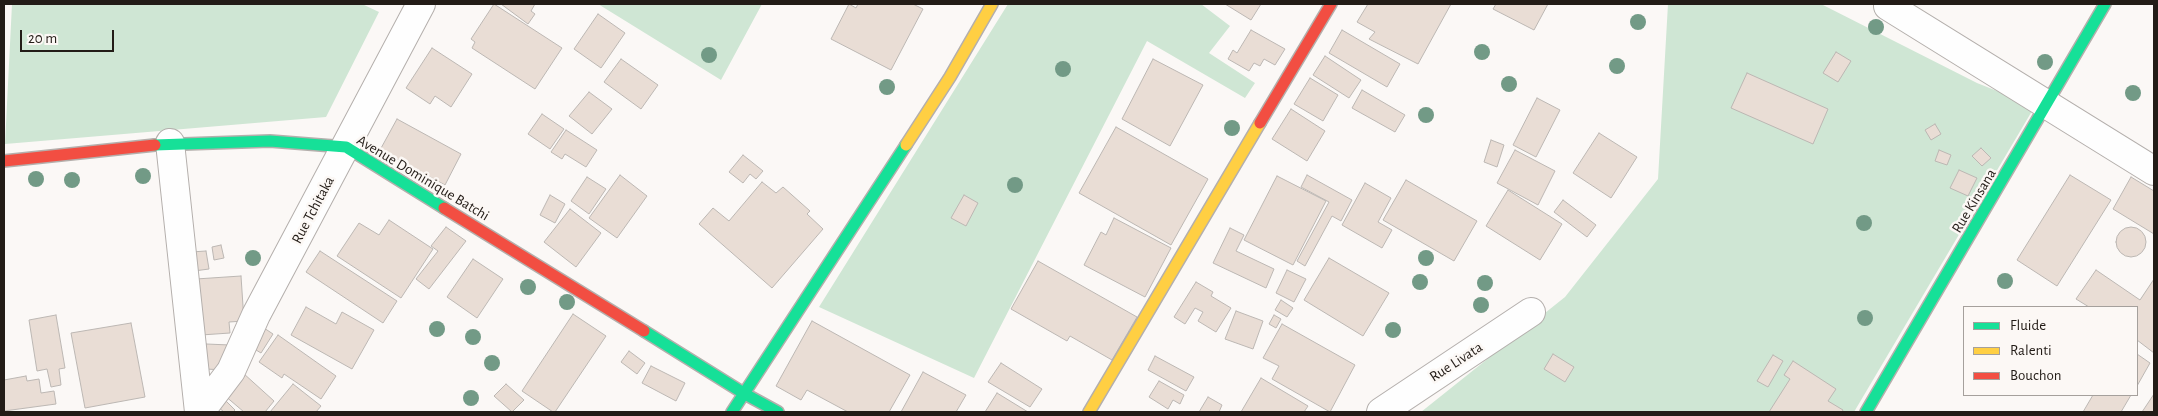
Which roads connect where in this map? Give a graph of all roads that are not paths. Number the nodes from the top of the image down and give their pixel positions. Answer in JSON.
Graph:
{"nodes":[{"id":1,"x":420,"y":4,"type":"edge"},
{"id":2,"x":992,"y":4,"type":"edge"},
{"id":3,"x":1331,"y":4,"type":"edge"},
{"id":4,"x":2105,"y":4,"type":"edge"},
{"id":5,"x":1888,"y":6,"type":"dead end"},
{"id":6,"x":2047,"y":106,"type":"junction"},
{"id":7,"x":170,"y":143,"type":"junction"},
{"id":8,"x":346,"y":148,"type":"junction"},
{"id":9,"x":4,"y":161,"type":"edge"},
{"id":10,"x":2154,"y":171,"type":"edge"},
{"id":11,"x":1532,"y":312,"type":"dead end"},
{"id":12,"x":745,"y":394,"type":"junction"},
{"id":13,"x":200,"y":412,"type":"edge"},
{"id":14,"x":732,"y":412,"type":"edge"},
{"id":15,"x":778,"y":412,"type":"edge"},
{"id":16,"x":1089,"y":412,"type":"edge"},
{"id":17,"x":1381,"y":412,"type":"edge"},
{"id":18,"x":1866,"y":412,"type":"edge"}],
"edges":[{"from":1,"to":8,"type":"street","name":"Rue Tchitaka"},
{"from":2,"to":12,"type":"street"},
{"from":3,"to":16,"type":"street"},
{"from":4,"to":6,"type":"street","name":"Rue Kinsana"},
{"from":5,"to":6,"type":"street"},
{"from":6,"to":10,"type":"street"},
{"from":6,"to":18,"type":"street","name":"Rue Kinsana"},
{"from":7,"to":8,"type":"street","name":"Avenue Dominique Batchi"},
{"from":7,"to":9,"type":"street","name":"Avenue Dominique Batchi"},
{"from":7,"to":13,"type":"street"},
{"from":8,"to":12,"type":"street","name":"Avenue Dominique Batchi"},
{"from":8,"to":13,"type":"street","name":"Rue Tchitaka"},
{"from":11,"to":17,"type":"street","name":"Rue Livata"},
{"from":12,"to":14,"type":"street"},
{"from":12,"to":15,"type":"street","name":"Avenue Dominique Batchi"}]}
